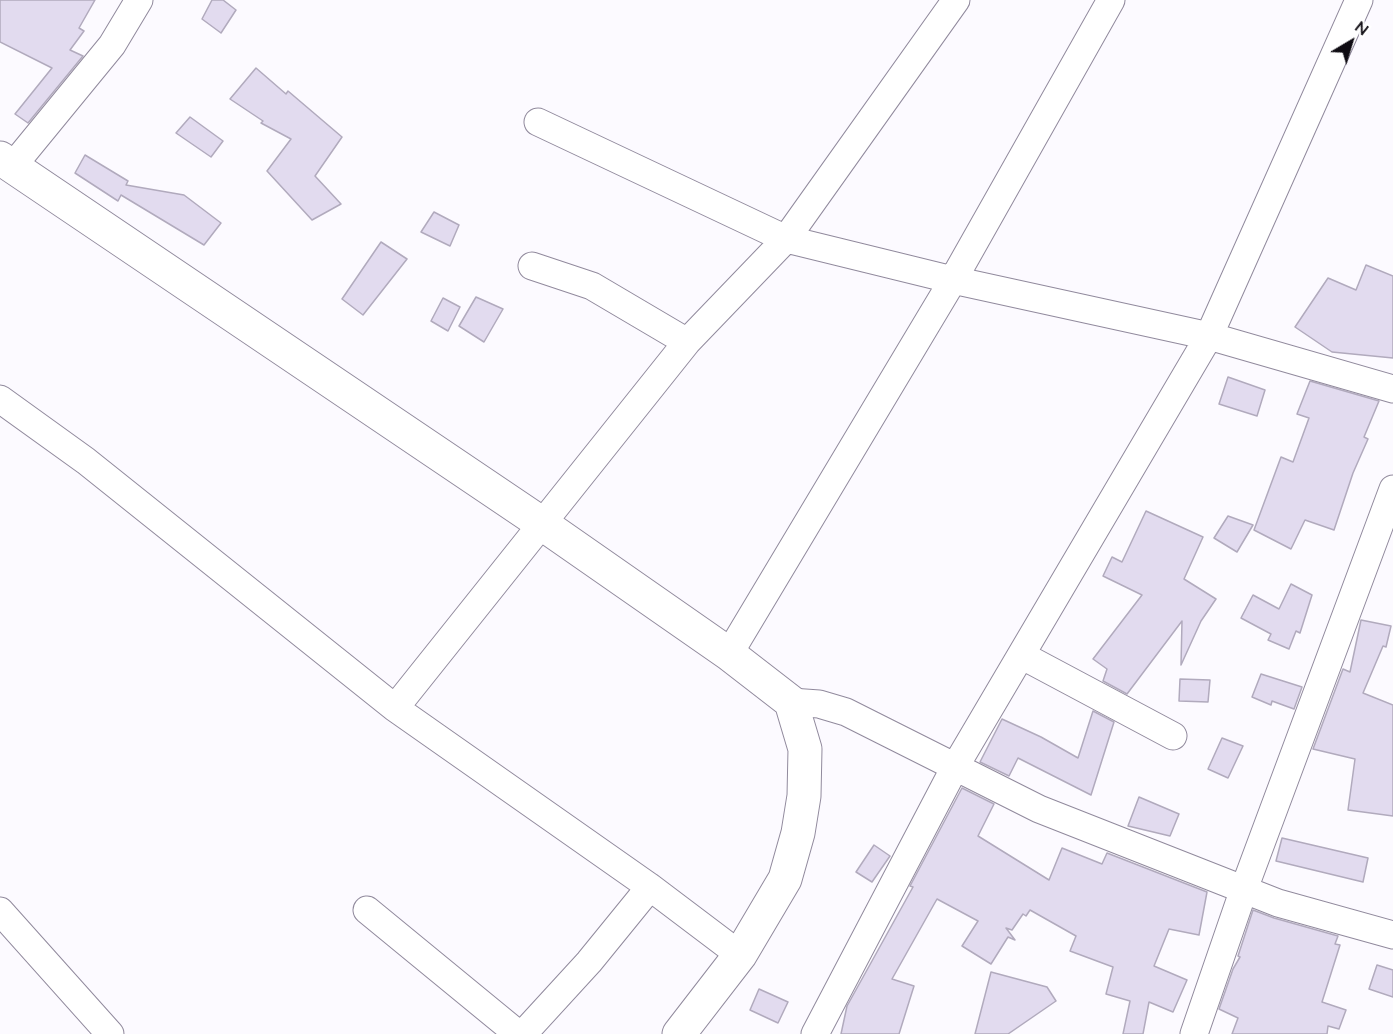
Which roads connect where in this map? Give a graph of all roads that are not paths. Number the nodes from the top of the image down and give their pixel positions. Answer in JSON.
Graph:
{"nodes":[{"id":1,"x":139,"y":0,"type":"edge"},
{"id":2,"x":956,"y":0,"type":"edge"},
{"id":3,"x":1111,"y":0,"type":"edge"},
{"id":4,"x":1359,"y":0,"type":"edge"},
{"id":5,"x":538,"y":122,"type":"dead end"},
{"id":6,"x":6,"y":163,"type":"edge"},
{"id":7,"x":786,"y":238,"type":"junction"},
{"id":8,"x":532,"y":266,"type":"dead end"},
{"id":9,"x":953,"y":280,"type":"junction"},
{"id":10,"x":1209,"y":336,"type":"junction"},
{"id":11,"x":687,"y":342,"type":"junction"},
{"id":12,"x":1393,"y":389,"type":"edge"},
{"id":13,"x":0,"y":399,"type":"edge"},
{"id":14,"x":1393,"y":489,"type":"edge"},
{"id":15,"x":541,"y":523,"type":"junction"},
{"id":16,"x":729,"y":654,"type":"junction"},
{"id":17,"x":1021,"y":655,"type":"junction"},
{"id":18,"x":791,"y":702,"type":"junction"},
{"id":19,"x":395,"y":708,"type":"junction"},
{"id":20,"x":1173,"y":736,"type":"dead end"},
{"id":21,"x":955,"y":767,"type":"junction"},
{"id":22,"x":650,"y":887,"type":"junction"},
{"id":23,"x":1244,"y":889,"type":"junction"},
{"id":24,"x":367,"y":910,"type":"dead end"},
{"id":25,"x":0,"y":911,"type":"edge"},
{"id":26,"x":1393,"y":935,"type":"edge"},
{"id":27,"x":740,"y":956,"type":"junction"},
{"id":28,"x":110,"y":1034,"type":"edge"},
{"id":29,"x":518,"y":1034,"type":"edge"},
{"id":30,"x":523,"y":1034,"type":"edge"},
{"id":31,"x":678,"y":1034,"type":"edge"},
{"id":32,"x":815,"y":1034,"type":"edge"},
{"id":33,"x":1194,"y":1034,"type":"edge"}],
"edges":[{"from":1,"to":6,"type":"street"},
{"from":2,"to":7,"type":"street"},
{"from":3,"to":9,"type":"street"},
{"from":4,"to":10,"type":"street"},
{"from":5,"to":7,"type":"street"},
{"from":6,"to":15,"type":"street"},
{"from":7,"to":9,"type":"street"},
{"from":7,"to":11,"type":"street"},
{"from":8,"to":11,"type":"street"},
{"from":9,"to":10,"type":"street"},
{"from":9,"to":16,"type":"street"},
{"from":10,"to":12,"type":"street"},
{"from":10,"to":17,"type":"street"},
{"from":11,"to":15,"type":"street"},
{"from":13,"to":19,"type":"street"},
{"from":14,"to":23,"type":"street"},
{"from":15,"to":16,"type":"street"},
{"from":15,"to":19,"type":"street"},
{"from":16,"to":18,"type":"street"},
{"from":17,"to":20,"type":"street"},
{"from":17,"to":21,"type":"street"},
{"from":18,"to":21,"type":"street"},
{"from":18,"to":27,"type":"street"},
{"from":19,"to":22,"type":"street"},
{"from":21,"to":23,"type":"street"},
{"from":21,"to":32,"type":"street"},
{"from":22,"to":27,"type":"street"},
{"from":22,"to":30,"type":"street"},
{"from":23,"to":26,"type":"street"},
{"from":23,"to":33,"type":"street"},
{"from":24,"to":29,"type":"street"},
{"from":25,"to":28,"type":"street"},
{"from":27,"to":31,"type":"street"}]}
